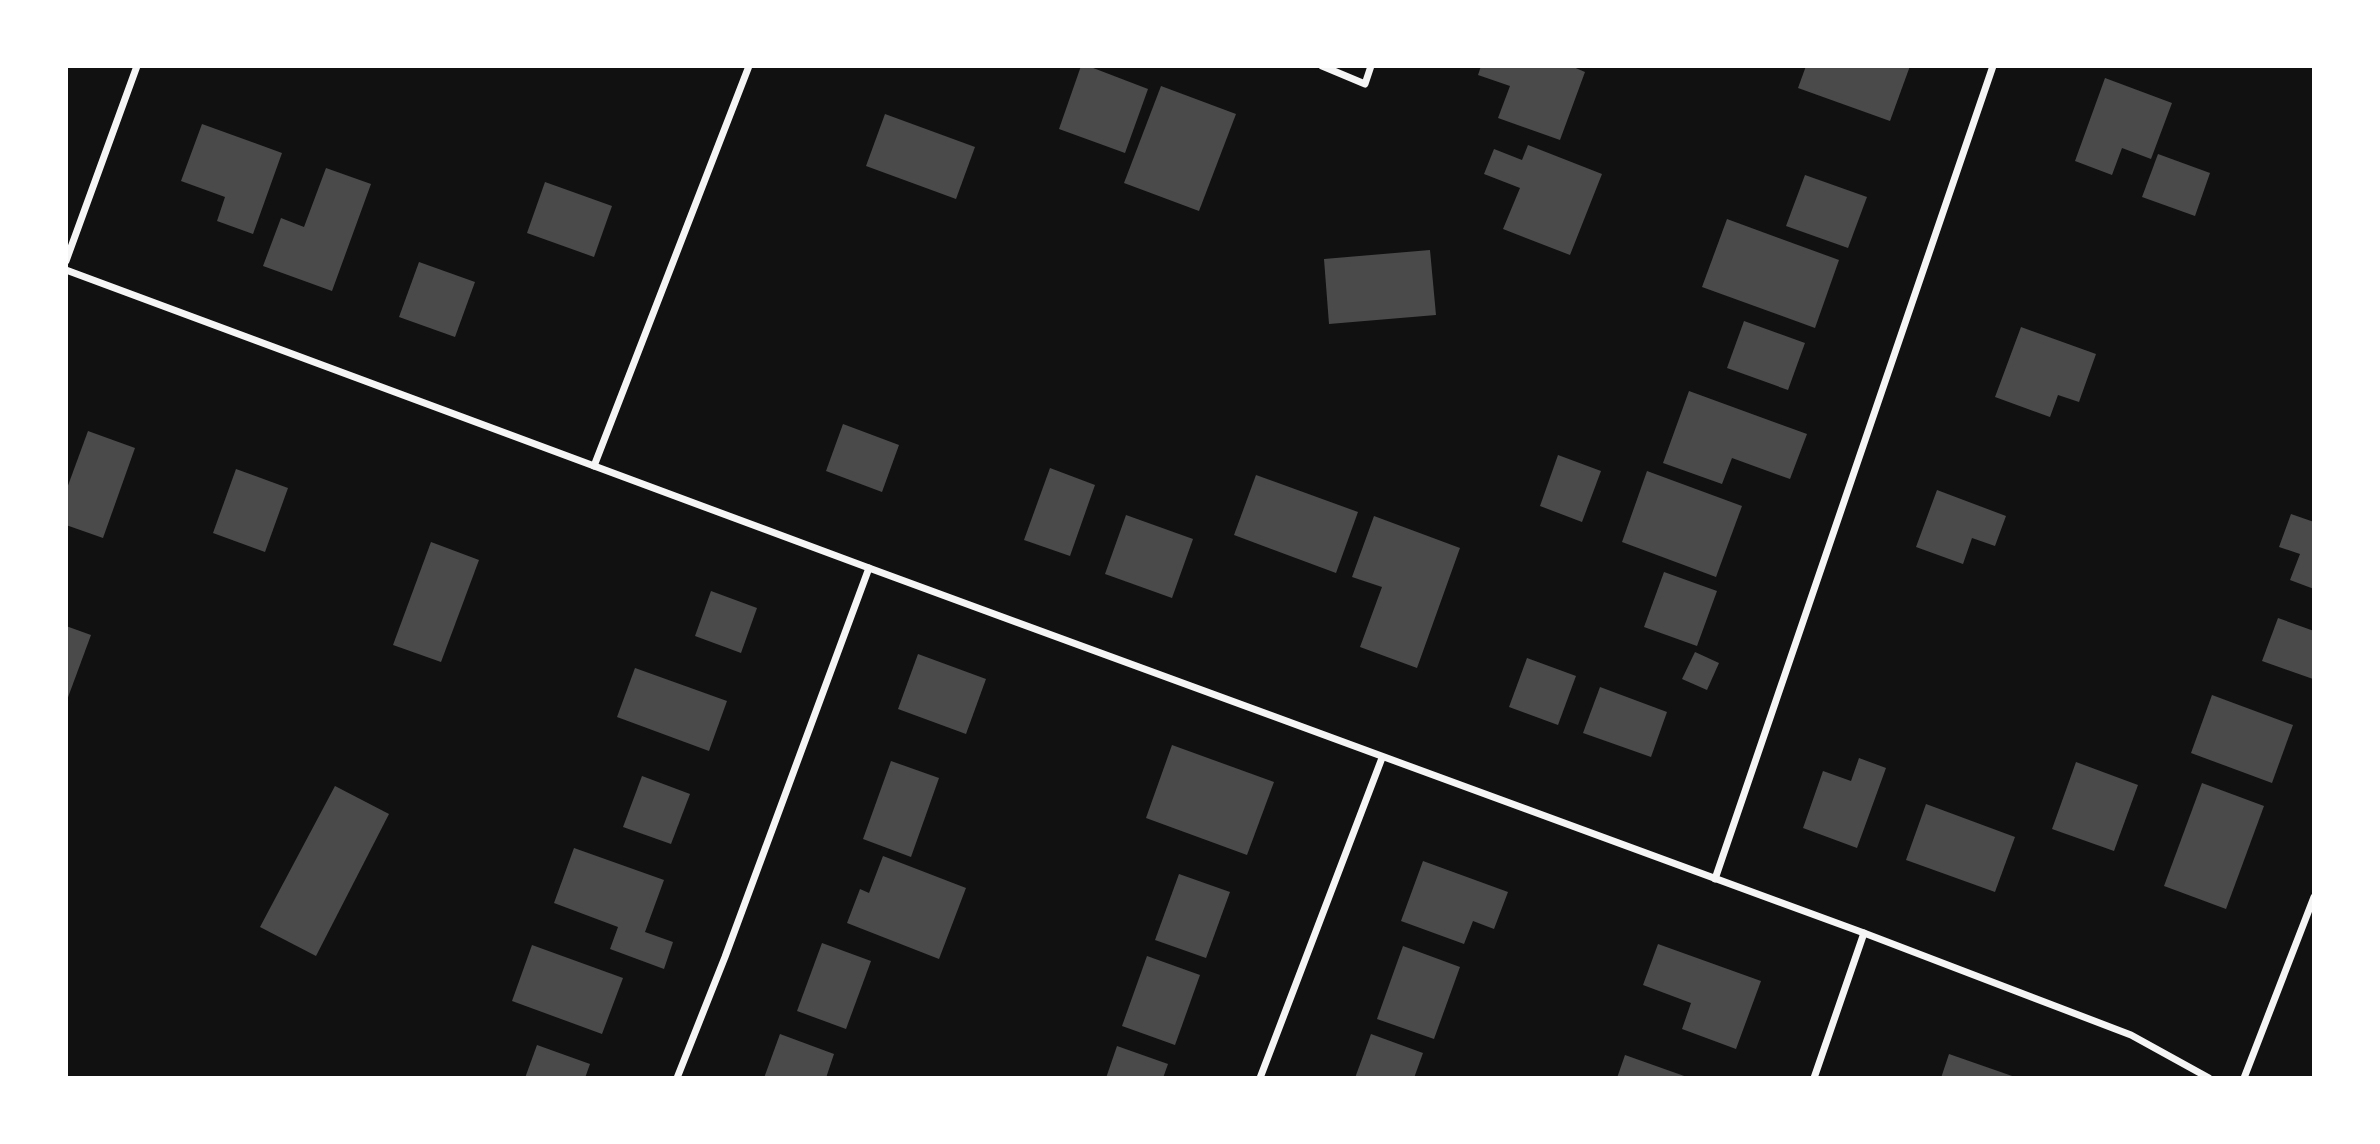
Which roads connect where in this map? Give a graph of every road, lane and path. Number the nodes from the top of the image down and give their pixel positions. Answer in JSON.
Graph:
{"nodes":[{"id":1,"x":137,"y":66,"type":"edge"},
{"id":2,"x":749,"y":66,"type":"edge"},
{"id":3,"x":1322,"y":66,"type":"edge"},
{"id":4,"x":1370,"y":66,"type":"edge"},
{"id":5,"x":1993,"y":66,"type":"edge"},
{"id":6,"x":66,"y":261,"type":"edge"},
{"id":7,"x":66,"y":270,"type":"edge"},
{"id":8,"x":594,"y":466,"type":"junction"},
{"id":9,"x":869,"y":569,"type":"junction"},
{"id":10,"x":1382,"y":758,"type":"junction"},
{"id":11,"x":1715,"y":879,"type":"junction"},
{"id":12,"x":2314,"y":897,"type":"edge"},
{"id":13,"x":1864,"y":933,"type":"junction"},
{"id":14,"x":677,"y":1077,"type":"edge"},
{"id":15,"x":1260,"y":1077,"type":"edge"},
{"id":16,"x":1814,"y":1077,"type":"edge"},
{"id":17,"x":2208,"y":1077,"type":"edge"},
{"id":18,"x":2244,"y":1077,"type":"edge"}],
"edges":[{"from":1,"to":6,"type":"street"},
{"from":2,"to":8,"type":"street"},
{"from":3,"to":4,"type":"street"},
{"from":5,"to":11,"type":"street"},
{"from":7,"to":8,"type":"street"},
{"from":8,"to":9,"type":"street"},
{"from":9,"to":10,"type":"street"},
{"from":9,"to":14,"type":"street"},
{"from":10,"to":11,"type":"street"},
{"from":10,"to":15,"type":"street"},
{"from":11,"to":13,"type":"street"},
{"from":12,"to":18,"type":"street"},
{"from":13,"to":16,"type":"street"},
{"from":13,"to":17,"type":"street"}]}
